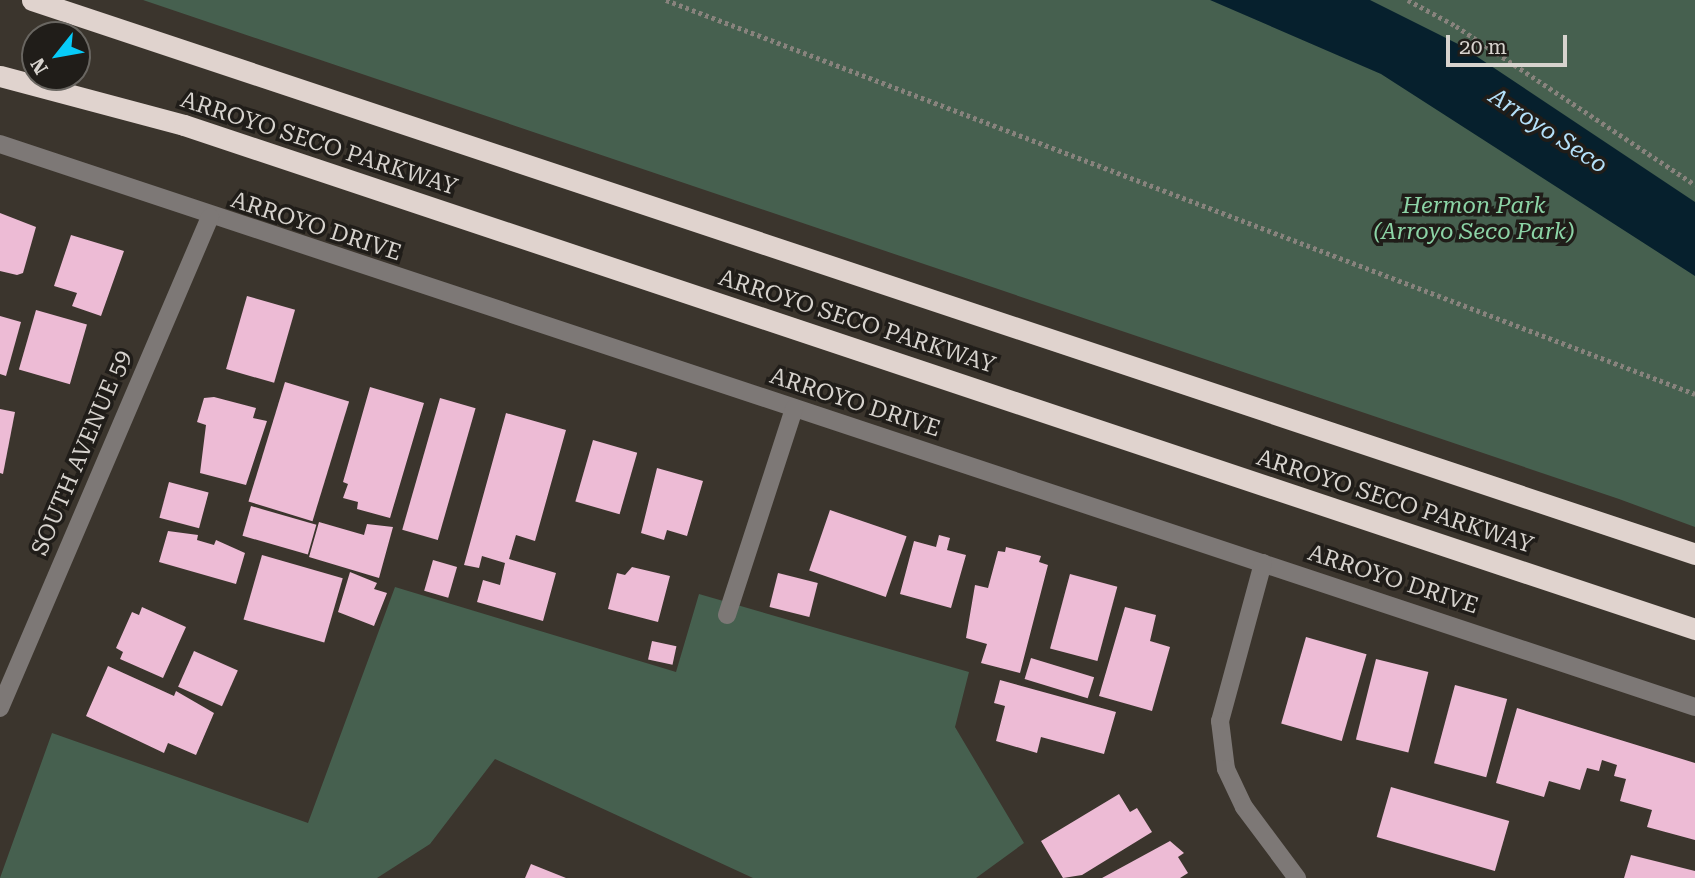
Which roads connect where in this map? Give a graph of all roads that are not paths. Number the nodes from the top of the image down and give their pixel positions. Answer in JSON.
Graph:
{"nodes":[{"id":1,"x":32,"y":0,"type":"edge"},
{"id":2,"x":0,"y":76,"type":"edge"},
{"id":3,"x":0,"y":144,"type":"edge"},
{"id":4,"x":210,"y":218,"type":"junction"},
{"id":5,"x":794,"y":409,"type":"junction"},
{"id":6,"x":1695,"y":554,"type":"edge"},
{"id":7,"x":1264,"y":563,"type":"junction"},
{"id":8,"x":727,"y":615,"type":"dead end"},
{"id":9,"x":1695,"y":629,"type":"edge"},
{"id":10,"x":1695,"y":706,"type":"edge"},
{"id":11,"x":0,"y":708,"type":"edge"},
{"id":12,"x":1297,"y":878,"type":"edge"}],
"edges":[{"from":1,"to":6,"type":"highway","name":"ARROYO SECO PARKWAY"},
{"from":2,"to":9,"type":"highway","name":"ARROYO SECO PARKWAY"},
{"from":3,"to":4,"type":"street","name":"ARROYO DRIVE"},
{"from":4,"to":5,"type":"street","name":"ARROYO DRIVE"},
{"from":4,"to":11,"type":"street","name":"SOUTH AVENUE 59"},
{"from":5,"to":7,"type":"street","name":"ARROYO DRIVE"},
{"from":5,"to":8,"type":"street"},
{"from":7,"to":10,"type":"street","name":"ARROYO DRIVE"},
{"from":7,"to":12,"type":"street"}]}
